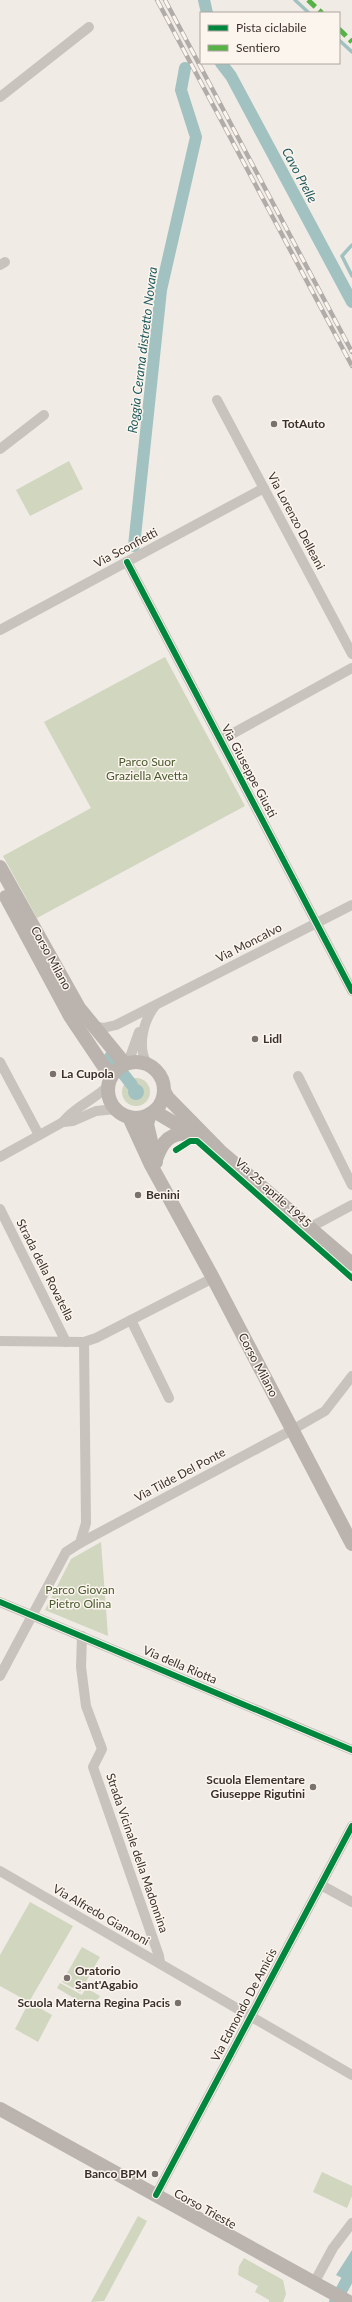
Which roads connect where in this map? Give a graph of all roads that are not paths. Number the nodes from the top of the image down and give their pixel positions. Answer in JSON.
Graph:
{"nodes":[{"id":1,"x":89,"y":27,"type":"dead end"},
{"id":2,"x":0,"y":97,"type":"edge"},
{"id":3,"x":217,"y":400,"type":"dead end"},
{"id":4,"x":44,"y":415,"type":"dead end"},
{"id":5,"x":0,"y":449,"type":"edge"},
{"id":6,"x":264,"y":488,"type":"junction"},
{"id":7,"x":127,"y":562,"type":"junction"},
{"id":8,"x":0,"y":630,"type":"edge"},
{"id":9,"x":352,"y":654,"type":"edge"},
{"id":10,"x":352,"y":668,"type":"edge"},
{"id":11,"x":221,"y":740,"type":"junction"},
{"id":12,"x":0,"y":867,"type":"edge"},
{"id":13,"x":0,"y":877,"type":"edge"},
{"id":14,"x":0,"y":886,"type":"edge"},
{"id":15,"x":352,"y":905,"type":"edge"},
{"id":16,"x":316,"y":923,"type":"junction"},
{"id":17,"x":352,"y":991,"type":"edge"},
{"id":18,"x":155,"y":1005,"type":"junction"},
{"id":19,"x":79,"y":1008,"type":"junction"},
{"id":20,"x":94,"y":1026,"type":"junction"},
{"id":21,"x":138,"y":1043,"type":"junction"},
{"id":22,"x":0,"y":1062,"type":"edge"},
{"id":23,"x":127,"y":1063,"type":"junction"},
{"id":24,"x":147,"y":1064,"type":"junction"},
{"id":25,"x":298,"y":1076,"type":"dead end"},
{"id":26,"x":109,"y":1082,"type":"junction"},
{"id":27,"x":164,"y":1091,"type":"junction"},
{"id":28,"x":116,"y":1110,"type":"junction"},
{"id":29,"x":152,"y":1112,"type":"junction"},
{"id":30,"x":174,"y":1114,"type":"junction"},
{"id":31,"x":129,"y":1117,"type":"junction"},
{"id":32,"x":63,"y":1122,"type":"junction"},
{"id":33,"x":193,"y":1134,"type":"junction"},
{"id":34,"x":39,"y":1135,"type":"junction"},
{"id":35,"x":220,"y":1151,"type":"junction"},
{"id":36,"x":0,"y":1157,"type":"edge"},
{"id":37,"x":156,"y":1162,"type":"junction"},
{"id":38,"x":352,"y":1185,"type":"edge"},
{"id":39,"x":163,"y":1187,"type":"junction"},
{"id":40,"x":352,"y":1205,"type":"edge"},
{"id":41,"x":0,"y":1209,"type":"edge"},
{"id":42,"x":310,"y":1228,"type":"junction"},
{"id":43,"x":352,"y":1264,"type":"edge"},
{"id":44,"x":212,"y":1278,"type":"junction"},
{"id":45,"x":131,"y":1320,"type":"junction"},
{"id":46,"x":0,"y":1341,"type":"edge"},
{"id":47,"x":86,"y":1341,"type":"junction"},
{"id":48,"x":66,"y":1342,"type":"junction"},
{"id":49,"x":352,"y":1376,"type":"edge"},
{"id":50,"x":169,"y":1398,"type":"dead end"},
{"id":51,"x":292,"y":1430,"type":"junction"},
{"id":52,"x":80,"y":1543,"type":"junction"},
{"id":53,"x":352,"y":1544,"type":"edge"},
{"id":54,"x":0,"y":1602,"type":"edge"},
{"id":55,"x":34,"y":1615,"type":"junction"},
{"id":56,"x":82,"y":1636,"type":"junction"},
{"id":57,"x":0,"y":1676,"type":"edge"},
{"id":58,"x":352,"y":1750,"type":"edge"},
{"id":59,"x":352,"y":1826,"type":"edge"},
{"id":60,"x":0,"y":1872,"type":"edge"},
{"id":61,"x":321,"y":1884,"type":"junction"},
{"id":62,"x":352,"y":1902,"type":"edge"},
{"id":63,"x":160,"y":1963,"type":"junction"},
{"id":64,"x":251,"y":2016,"type":"junction"},
{"id":65,"x":352,"y":2075,"type":"edge"},
{"id":66,"x":0,"y":2109,"type":"edge"},
{"id":67,"x":156,"y":2195,"type":"junction"},
{"id":68,"x":352,"y":2223,"type":"edge"},
{"id":69,"x":314,"y":2283,"type":"junction"},
{"id":70,"x":349,"y":2302,"type":"edge"}],
"edges":[{"from":1,"to":2,"type":"street"},
{"from":3,"to":6,"type":"street","name":"Via Lorenzo Delleani"},
{"from":4,"to":5,"type":"street"},
{"from":6,"to":7,"type":"street","name":"Via Sconfietti"},
{"from":6,"to":9,"type":"street","name":"Via Lorenzo Delleani"},
{"from":7,"to":8,"type":"street","name":"Via Sconfietti"},
{"from":7,"to":11,"type":"street","name":"Via Giuseppe Giusti"},
{"from":10,"to":11,"type":"street"},
{"from":11,"to":16,"type":"street","name":"Via Giuseppe Giusti"},
{"from":12,"to":19,"type":"main road","name":"Corso Milano"},
{"from":13,"to":19,"type":"main road"},
{"from":14,"to":26,"type":"main road","name":"Corso Milano"},
{"from":15,"to":16,"type":"street","name":"Via Moncalvo"},
{"from":16,"to":17,"type":"street","name":"Via Giuseppe Giusti"},
{"from":16,"to":18,"type":"street","name":"Via Moncalvo"},
{"from":18,"to":20,"type":"street","name":"Via Moncalvo"},
{"from":18,"to":21,"type":"street"},
{"from":19,"to":20,"type":"main road","name":"Corso Milano"},
{"from":20,"to":23,"type":"main road","name":"Corso Milano"},
{"from":21,"to":23,"type":"street"},
{"from":21,"to":24,"type":"street"},
{"from":22,"to":34,"type":"street"},
{"from":23,"to":24,"type":"main road"},
{"from":23,"to":26,"type":"main road"},
{"from":24,"to":27,"type":"main road"},
{"from":25,"to":38,"type":"street"},
{"from":26,"to":28,"type":"main road"},
{"from":26,"to":32,"type":"street"},
{"from":27,"to":29,"type":"main road"},
{"from":27,"to":30,"type":"main road"},
{"from":28,"to":31,"type":"main road"},
{"from":28,"to":32,"type":"street"},
{"from":29,"to":30,"type":"main road"},
{"from":29,"to":31,"type":"main road"},
{"from":29,"to":37,"type":"main road","name":"Corso Milano"},
{"from":30,"to":33,"type":"main road","name":"Via 25 aprile 1945"},
{"from":30,"to":35,"type":"main road","name":"Via 25 aprile 1945"},
{"from":31,"to":39,"type":"main road","name":"Corso Milano"},
{"from":32,"to":34,"type":"street"},
{"from":33,"to":35,"type":"main road","name":"Via 25 aprile 1945"},
{"from":33,"to":37,"type":"main road"},
{"from":34,"to":36,"type":"street"},
{"from":35,"to":42,"type":"main road","name":"Via 25 aprile 1945"},
{"from":37,"to":39,"type":"main road","name":"Corso Milano"},
{"from":39,"to":44,"type":"main road","name":"Corso Milano"},
{"from":40,"to":42,"type":"street"},
{"from":41,"to":48,"type":"street","name":"Strada della Rovatella"},
{"from":42,"to":43,"type":"main road","name":"Via 25 aprile 1945"},
{"from":44,"to":45,"type":"street"},
{"from":44,"to":51,"type":"main road","name":"Corso Milano"},
{"from":45,"to":47,"type":"street"},
{"from":45,"to":50,"type":"street"},
{"from":46,"to":48,"type":"street"},
{"from":47,"to":48,"type":"street"},
{"from":47,"to":52,"type":"street"},
{"from":49,"to":51,"type":"street","name":"Via Tilde Del Ponte"},
{"from":51,"to":52,"type":"street","name":"Via Tilde Del Ponte"},
{"from":51,"to":53,"type":"main road","name":"Corso Milano"},
{"from":52,"to":55,"type":"street","name":"Via Tilde Del Ponte"},
{"from":54,"to":55,"type":"street","name":"Via della Riotta"},
{"from":55,"to":56,"type":"street","name":"Via della Riotta"},
{"from":55,"to":57,"type":"street","name":"Via Tilde Del Ponte"},
{"from":56,"to":58,"type":"street","name":"Via della Riotta"},
{"from":56,"to":63,"type":"street","name":"Strada Vicinale della Madonnina"},
{"from":59,"to":61,"type":"street","name":"Via Edmondo De Amicis"},
{"from":60,"to":63,"type":"street","name":"Via Alfredo Giannoni"},
{"from":61,"to":62,"type":"street"},
{"from":61,"to":64,"type":"street","name":"Via Edmondo De Amicis"},
{"from":63,"to":64,"type":"street","name":"Via Alfredo Giannoni"},
{"from":64,"to":65,"type":"street","name":"Via Alfredo Giannoni"},
{"from":64,"to":67,"type":"street","name":"Via Edmondo De Amicis"},
{"from":66,"to":67,"type":"main road","name":"Corso Trieste"},
{"from":67,"to":69,"type":"main road","name":"Corso Trieste"},
{"from":68,"to":69,"type":"street"},
{"from":69,"to":70,"type":"main road","name":"Corso Trieste"}]}
